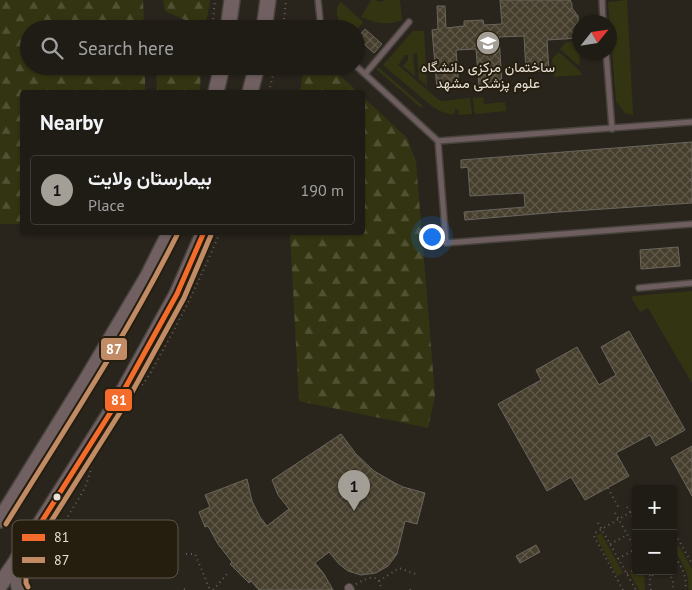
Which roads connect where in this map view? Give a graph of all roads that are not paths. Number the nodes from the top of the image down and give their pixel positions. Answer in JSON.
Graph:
{"nodes":[{"id":1,"x":232,"y":0,"type":"edge"},
{"id":2,"x":268,"y":0,"type":"edge"},
{"id":3,"x":318,"y":0,"type":"edge"},
{"id":4,"x":602,"y":0,"type":"edge"},
{"id":5,"x":603,"y":15,"type":"edge"},
{"id":6,"x":229,"y":20,"type":"edge"},
{"id":7,"x":265,"y":20,"type":"edge"},
{"id":8,"x":320,"y":20,"type":"edge"},
{"id":9,"x":409,"y":22,"type":"dead end"},
{"id":10,"x":607,"y":60,"type":"edge"},
{"id":11,"x":365,"y":74,"type":"joint"},
{"id":12,"x":220,"y":75,"type":"edge"},
{"id":13,"x":255,"y":75,"type":"edge"},
{"id":14,"x":216,"y":90,"type":"edge"},
{"id":15,"x":251,"y":90,"type":"edge"},
{"id":16,"x":692,"y":122,"type":"edge"},
{"id":17,"x":612,"y":129,"type":"junction"},
{"id":18,"x":438,"y":141,"type":"junction"},
{"id":19,"x":692,"y":224,"type":"edge"},
{"id":20,"x":168,"y":235,"type":"edge"},
{"id":21,"x":203,"y":235,"type":"edge"},
{"id":22,"x":692,"y":283,"type":"edge"},
{"id":23,"x":639,"y":288,"type":"dead end"},
{"id":24,"x":0,"y":520,"type":"edge"},
{"id":25,"x":43,"y":520,"type":"edge"},
{"id":26,"x":12,"y":568,"type":"edge"},
{"id":27,"x":0,"y":585,"type":"edge"}],
"edges":[{"from":1,"to":6,"type":"main road"},
{"from":2,"to":7,"type":"main road"},
{"from":3,"to":8,"type":"lane"},
{"from":4,"to":5,"type":"lane"},
{"from":9,"to":11,"type":"lane"},
{"from":10,"to":17,"type":"lane"},
{"from":11,"to":18,"type":"lane"},
{"from":12,"to":14,"type":"main road"},
{"from":13,"to":15,"type":"main road"},
{"from":16,"to":17,"type":"lane"},
{"from":17,"to":18,"type":"lane"},
{"from":18,"to":19,"type":"lane"},
{"from":20,"to":24,"type":"main road"},
{"from":21,"to":25,"type":"main road"},
{"from":22,"to":23,"type":"lane"},
{"from":26,"to":27,"type":"main road"}]}
